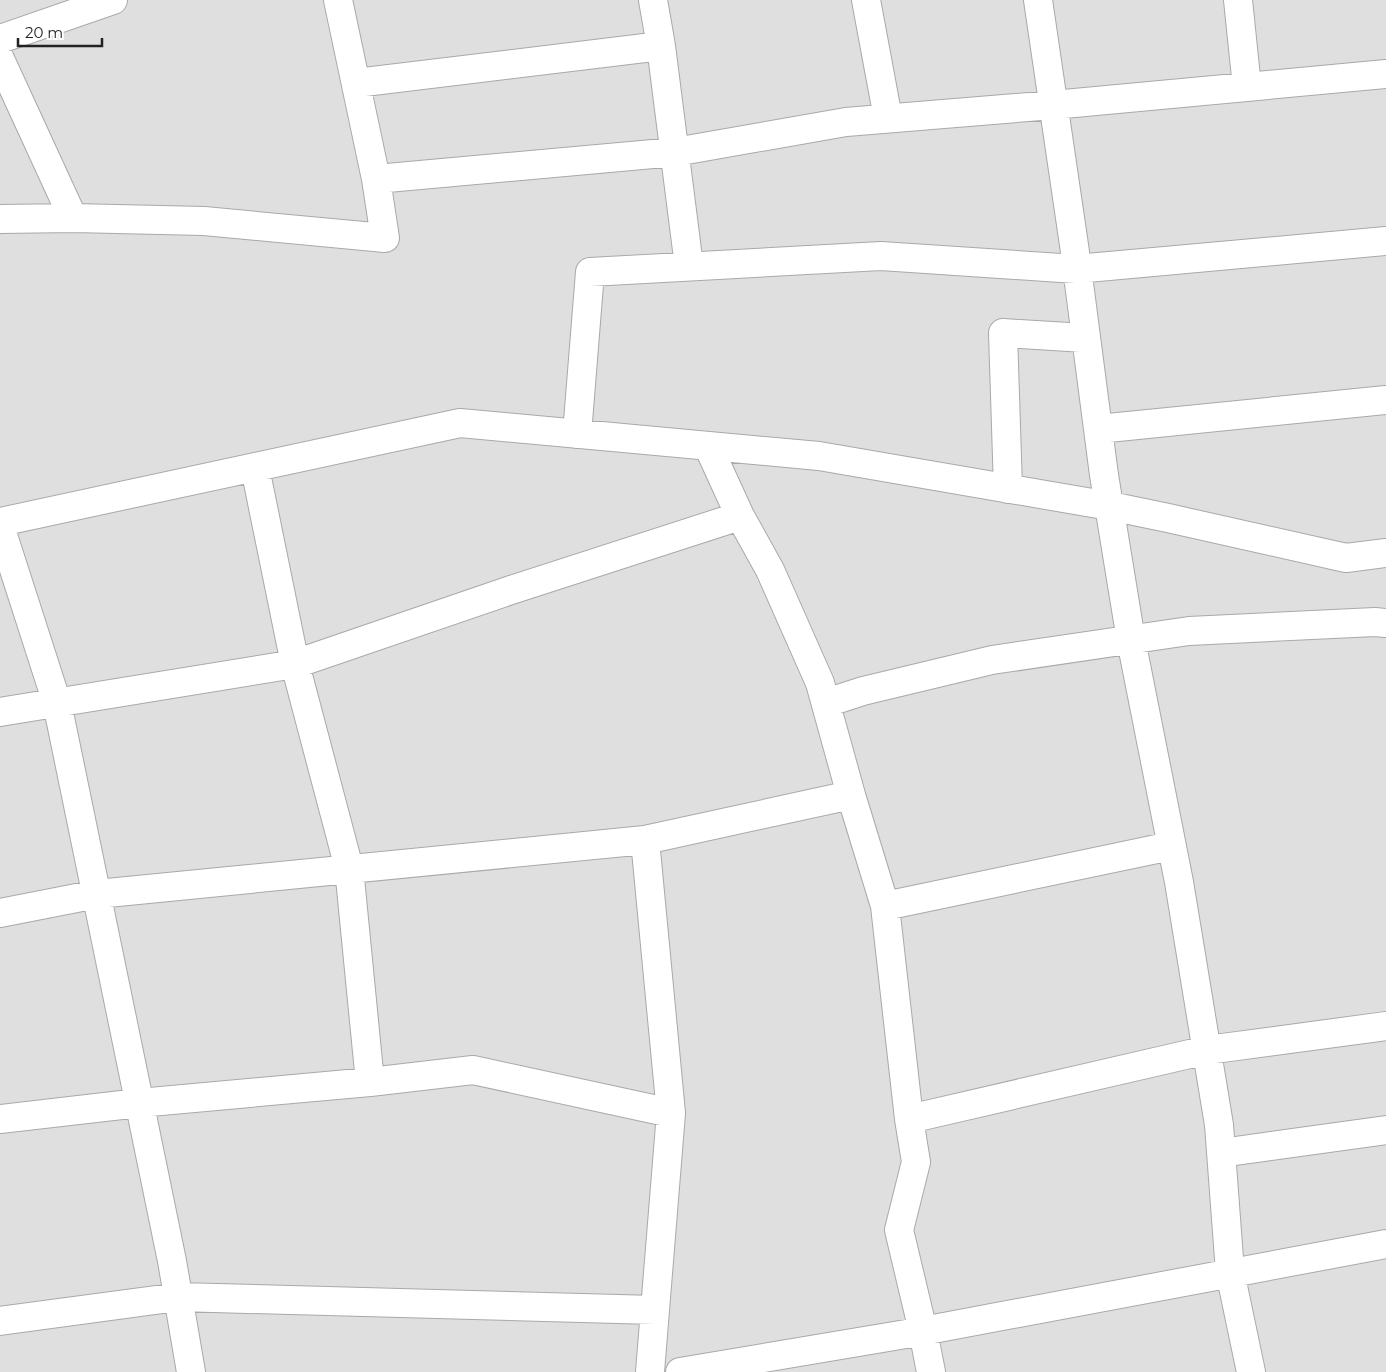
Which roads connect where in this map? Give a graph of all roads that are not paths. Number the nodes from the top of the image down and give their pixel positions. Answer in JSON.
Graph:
{"nodes":[{"id":1,"x":113,"y":0,"type":"edge"},
{"id":2,"x":338,"y":0,"type":"edge"},
{"id":3,"x":653,"y":0,"type":"edge"},
{"id":4,"x":866,"y":0,"type":"edge"},
{"id":5,"x":1038,"y":0,"type":"edge"},
{"id":6,"x":1238,"y":0,"type":"edge"},
{"id":7,"x":0,"y":39,"type":"edge"},
{"id":8,"x":661,"y":46,"type":"junction"},
{"id":9,"x":0,"y":59,"type":"edge"},
{"id":10,"x":1386,"y":74,"type":"edge"},
{"id":11,"x":356,"y":83,"type":"junction"},
{"id":12,"x":1248,"y":86,"type":"junction"},
{"id":13,"x":1053,"y":105,"type":"junction"},
{"id":14,"x":888,"y":118,"type":"junction"},
{"id":15,"x":674,"y":152,"type":"junction"},
{"id":16,"x":376,"y":179,"type":"junction"},
{"id":17,"x":73,"y":218,"type":"junction"},
{"id":18,"x":0,"y":219,"type":"edge"},
{"id":19,"x":1386,"y":241,"type":"edge"},
{"id":20,"x":689,"y":266,"type":"junction"},
{"id":21,"x":1076,"y":269,"type":"junction"},
{"id":22,"x":1085,"y":338,"type":"junction"},
{"id":23,"x":1386,"y":400,"type":"edge"},
{"id":24,"x":1098,"y":429,"type":"junction"},
{"id":25,"x":577,"y":434,"type":"junction"},
{"id":26,"x":708,"y":446,"type":"junction"},
{"id":27,"x":254,"y":468,"type":"junction"},
{"id":28,"x":1008,"y":488,"type":"junction"},
{"id":29,"x":1110,"y":506,"type":"junction"},
{"id":30,"x":740,"y":516,"type":"junction"},
{"id":31,"x":0,"y":524,"type":"edge"},
{"id":32,"x":1384,"y":560,"type":"edge"},
{"id":33,"x":1386,"y":623,"type":"edge"},
{"id":34,"x":1131,"y":640,"type":"junction"},
{"id":35,"x":295,"y":664,"type":"junction"},
{"id":36,"x":57,"y":703,"type":"junction"},
{"id":37,"x":826,"y":704,"type":"junction"},
{"id":38,"x":0,"y":712,"type":"edge"},
{"id":39,"x":851,"y":795,"type":"junction"},
{"id":40,"x":645,"y":840,"type":"junction"},
{"id":41,"x":1171,"y":846,"type":"junction"},
{"id":42,"x":349,"y":868,"type":"junction"},
{"id":43,"x":97,"y":894,"type":"junction"},
{"id":44,"x":885,"y":906,"type":"junction"},
{"id":45,"x":0,"y":913,"type":"edge"},
{"id":46,"x":1386,"y":1026,"type":"edge"},
{"id":47,"x":1207,"y":1050,"type":"junction"},
{"id":48,"x":370,"y":1082,"type":"junction"},
{"id":49,"x":140,"y":1103,"type":"junction"},
{"id":50,"x":671,"y":1113,"type":"junction"},
{"id":51,"x":0,"y":1119,"type":"edge"},
{"id":52,"x":909,"y":1119,"type":"junction"},
{"id":53,"x":1386,"y":1130,"type":"edge"},
{"id":54,"x":1222,"y":1153,"type":"junction"},
{"id":55,"x":1386,"y":1244,"type":"edge"},
{"id":56,"x":1230,"y":1272,"type":"junction"},
{"id":57,"x":178,"y":1297,"type":"junction"},
{"id":58,"x":655,"y":1310,"type":"junction"},
{"id":59,"x":0,"y":1321,"type":"edge"},
{"id":60,"x":923,"y":1331,"type":"junction"},
{"id":61,"x":190,"y":1372,"type":"edge"},
{"id":62,"x":650,"y":1372,"type":"edge"},
{"id":63,"x":680,"y":1372,"type":"edge"},
{"id":64,"x":931,"y":1372,"type":"edge"},
{"id":65,"x":1251,"y":1372,"type":"edge"}],
"edges":[{"from":1,"to":7,"type":"street"},
{"from":2,"to":11,"type":"street"},
{"from":3,"to":8,"type":"street"},
{"from":4,"to":14,"type":"street"},
{"from":5,"to":13,"type":"street"},
{"from":6,"to":12,"type":"street"},
{"from":8,"to":11,"type":"street"},
{"from":8,"to":15,"type":"street"},
{"from":9,"to":17,"type":"street"},
{"from":10,"to":12,"type":"street"},
{"from":11,"to":16,"type":"street"},
{"from":12,"to":13,"type":"street"},
{"from":13,"to":14,"type":"street"},
{"from":13,"to":21,"type":"street"},
{"from":14,"to":15,"type":"street"},
{"from":15,"to":16,"type":"street"},
{"from":15,"to":20,"type":"street"},
{"from":16,"to":17,"type":"street"},
{"from":17,"to":18,"type":"street"},
{"from":19,"to":21,"type":"street"},
{"from":20,"to":21,"type":"street"},
{"from":20,"to":25,"type":"street"},
{"from":21,"to":22,"type":"street"},
{"from":22,"to":24,"type":"street"},
{"from":22,"to":28,"type":"street"},
{"from":23,"to":24,"type":"street"},
{"from":24,"to":29,"type":"street"},
{"from":25,"to":26,"type":"street"},
{"from":25,"to":27,"type":"street"},
{"from":26,"to":28,"type":"street"},
{"from":26,"to":30,"type":"street"},
{"from":27,"to":31,"type":"street"},
{"from":27,"to":35,"type":"street"},
{"from":28,"to":29,"type":"street"},
{"from":29,"to":32,"type":"street"},
{"from":29,"to":34,"type":"street"},
{"from":30,"to":35,"type":"street"},
{"from":30,"to":37,"type":"street"},
{"from":31,"to":36,"type":"street"},
{"from":33,"to":34,"type":"street"},
{"from":34,"to":37,"type":"street"},
{"from":34,"to":41,"type":"street"},
{"from":35,"to":36,"type":"street"},
{"from":35,"to":42,"type":"street"},
{"from":36,"to":38,"type":"street"},
{"from":36,"to":43,"type":"street"},
{"from":37,"to":39,"type":"street"},
{"from":39,"to":40,"type":"street"},
{"from":39,"to":44,"type":"street"},
{"from":40,"to":42,"type":"street"},
{"from":40,"to":50,"type":"street"},
{"from":41,"to":44,"type":"street"},
{"from":41,"to":47,"type":"street"},
{"from":42,"to":43,"type":"street"},
{"from":42,"to":48,"type":"street"},
{"from":43,"to":45,"type":"street"},
{"from":43,"to":49,"type":"street"},
{"from":44,"to":52,"type":"street"},
{"from":46,"to":47,"type":"street"},
{"from":47,"to":52,"type":"street"},
{"from":47,"to":54,"type":"street"},
{"from":48,"to":49,"type":"street"},
{"from":48,"to":50,"type":"street"},
{"from":49,"to":51,"type":"street"},
{"from":49,"to":57,"type":"street"},
{"from":50,"to":58,"type":"street"},
{"from":52,"to":60,"type":"street"},
{"from":53,"to":54,"type":"street"},
{"from":54,"to":56,"type":"street"},
{"from":55,"to":56,"type":"street"},
{"from":56,"to":60,"type":"street"},
{"from":56,"to":65,"type":"street"},
{"from":57,"to":58,"type":"street"},
{"from":57,"to":59,"type":"street"},
{"from":57,"to":61,"type":"street"},
{"from":58,"to":62,"type":"street"},
{"from":60,"to":63,"type":"street"},
{"from":60,"to":64,"type":"street"}]}
